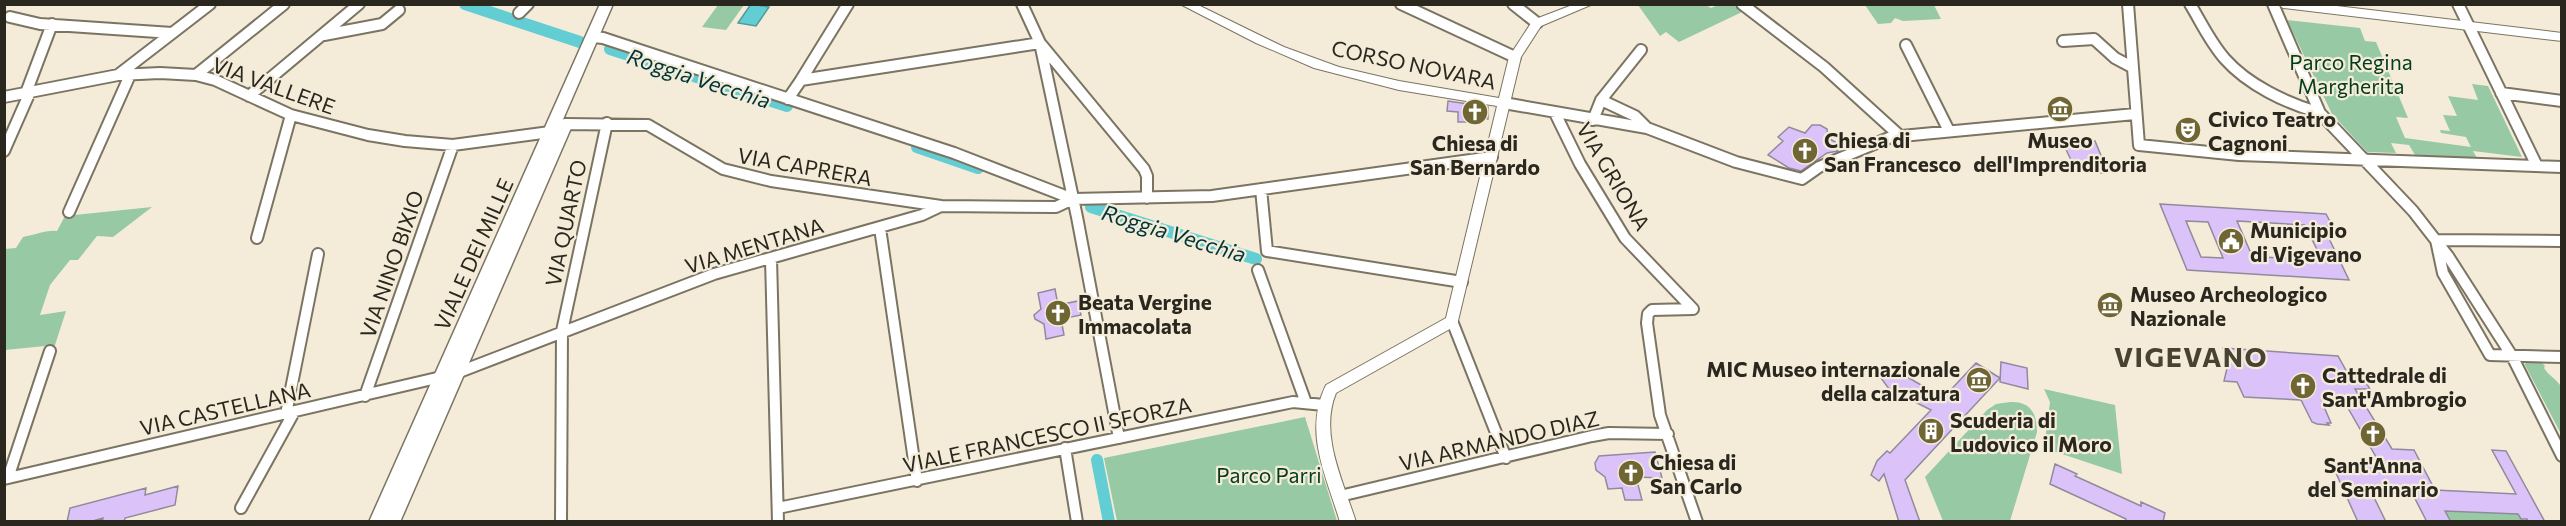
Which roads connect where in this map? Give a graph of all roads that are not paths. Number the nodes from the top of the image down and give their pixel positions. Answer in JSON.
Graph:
{"nodes":[{"id":1,"x":210,"y":4,"type":"edge"},
{"id":2,"x":284,"y":4,"type":"edge"},
{"id":3,"x":358,"y":4,"type":"edge"},
{"id":4,"x":528,"y":4,"type":"edge"},
{"id":5,"x":607,"y":4,"type":"edge"},
{"id":6,"x":618,"y":4,"type":"edge"},
{"id":7,"x":848,"y":4,"type":"edge"},
{"id":8,"x":1022,"y":4,"type":"edge"},
{"id":9,"x":1185,"y":4,"type":"edge"},
{"id":10,"x":1401,"y":4,"type":"edge"},
{"id":11,"x":1513,"y":4,"type":"edge"},
{"id":12,"x":1588,"y":4,"type":"edge"},
{"id":13,"x":1742,"y":4,"type":"edge"},
{"id":14,"x":2128,"y":4,"type":"edge"},
{"id":15,"x":2190,"y":4,"type":"edge"},
{"id":16,"x":2273,"y":4,"type":"edge"},
{"id":17,"x":2283,"y":4,"type":"edge"},
{"id":18,"x":2458,"y":4,"type":"edge"},
{"id":19,"x":399,"y":10,"type":"dead end"},
{"id":20,"x":519,"y":14,"type":"dead end"},
{"id":21,"x":10,"y":17,"type":"dead end"},
{"id":22,"x":1537,"y":22,"type":"junction"},
{"id":23,"x":52,"y":24,"type":"junction"},
{"id":24,"x":2469,"y":26,"type":"junction"},
{"id":25,"x":172,"y":33,"type":"junction"},
{"id":26,"x":321,"y":36,"type":"junction"},
{"id":27,"x":2562,"y":37,"type":"edge"},
{"id":28,"x":2063,"y":41,"type":"dead end"},
{"id":29,"x":596,"y":42,"type":"junction"},
{"id":30,"x":1040,"y":43,"type":"junction"},
{"id":31,"x":1906,"y":45,"type":"dead end"},
{"id":32,"x":1641,"y":50,"type":"dead end"},
{"id":33,"x":1515,"y":57,"type":"junction"},
{"id":34,"x":2132,"y":67,"type":"junction"},
{"id":35,"x":118,"y":75,"type":"junction"},
{"id":36,"x":130,"y":75,"type":"junction"},
{"id":37,"x":196,"y":75,"type":"junction"},
{"id":38,"x":801,"y":80,"type":"junction"},
{"id":39,"x":28,"y":93,"type":"junction"},
{"id":40,"x":2501,"y":93,"type":"junction"},
{"id":41,"x":249,"y":96,"type":"junction"},
{"id":42,"x":4,"y":97,"type":"edge"},
{"id":43,"x":788,"y":99,"type":"junction"},
{"id":44,"x":1601,"y":100,"type":"junction"},
{"id":45,"x":2562,"y":101,"type":"edge"},
{"id":46,"x":1504,"y":103,"type":"junction"},
{"id":47,"x":1555,"y":112,"type":"junction"},
{"id":48,"x":2320,"y":113,"type":"junction"},
{"id":49,"x":2135,"y":114,"type":"junction"},
{"id":50,"x":291,"y":115,"type":"junction"},
{"id":51,"x":1593,"y":120,"type":"junction"},
{"id":52,"x":607,"y":123,"type":"junction"},
{"id":53,"x":566,"y":124,"type":"junction"},
{"id":54,"x":1647,"y":128,"type":"junction"},
{"id":55,"x":1948,"y":131,"type":"junction"},
{"id":56,"x":550,"y":132,"type":"junction"},
{"id":57,"x":1900,"y":136,"type":"junction"},
{"id":58,"x":453,"y":145,"type":"junction"},
{"id":59,"x":4,"y":151,"type":"edge"},
{"id":60,"x":1492,"y":157,"type":"junction"},
{"id":61,"x":2364,"y":159,"type":"junction"},
{"id":62,"x":2537,"y":166,"type":"junction"},
{"id":63,"x":2562,"y":167,"type":"edge"},
{"id":64,"x":1261,"y":189,"type":"junction"},
{"id":65,"x":1147,"y":198,"type":"junction"},
{"id":66,"x":1073,"y":199,"type":"junction"},
{"id":67,"x":941,"y":206,"type":"junction"},
{"id":68,"x":69,"y":212,"type":"dead end"},
{"id":69,"x":880,"y":228,"type":"junction"},
{"id":70,"x":257,"y":238,"type":"dead end"},
{"id":71,"x":2436,"y":240,"type":"junction"},
{"id":72,"x":2562,"y":242,"type":"edge"},
{"id":73,"x":318,"y":254,"type":"dead end"},
{"id":74,"x":771,"y":259,"type":"junction"},
{"id":75,"x":1258,"y":270,"type":"dead end"},
{"id":76,"x":1462,"y":282,"type":"junction"},
{"id":77,"x":1452,"y":321,"type":"junction"},
{"id":78,"x":562,"y":332,"type":"junction"},
{"id":79,"x":50,"y":351,"type":"dead end"},
{"id":80,"x":2512,"y":356,"type":"junction"},
{"id":81,"x":2562,"y":357,"type":"edge"},
{"id":82,"x":447,"y":376,"type":"junction"},
{"id":83,"x":365,"y":396,"type":"junction"},
{"id":84,"x":1305,"y":403,"type":"junction"},
{"id":85,"x":1324,"y":405,"type":"junction"},
{"id":86,"x":290,"y":413,"type":"junction"},
{"id":87,"x":1668,"y":434,"type":"junction"},
{"id":88,"x":1119,"y":438,"type":"junction"},
{"id":89,"x":1065,"y":448,"type":"junction"},
{"id":90,"x":2562,"y":456,"type":"edge"},
{"id":91,"x":1506,"y":458,"type":"junction"},
{"id":92,"x":6,"y":478,"type":"edge"},
{"id":93,"x":917,"y":481,"type":"junction"},
{"id":94,"x":1340,"y":496,"type":"junction"},
{"id":95,"x":241,"y":508,"type":"dead end"},
{"id":96,"x":778,"y":508,"type":"junction"},
{"id":97,"x":377,"y":522,"type":"edge"},
{"id":98,"x":391,"y":522,"type":"edge"},
{"id":99,"x":561,"y":522,"type":"edge"},
{"id":100,"x":778,"y":522,"type":"edge"},
{"id":101,"x":1077,"y":522,"type":"edge"},
{"id":102,"x":1348,"y":522,"type":"edge"},
{"id":103,"x":1697,"y":522,"type":"edge"}],
"edges":[{"from":1,"to":25,"type":"street"},
{"from":2,"to":37,"type":"street"},
{"from":3,"to":26,"type":"street"},
{"from":4,"to":20,"type":"street"},
{"from":5,"to":29,"type":"main road","name":"VIALE DEI MILLE"},
{"from":6,"to":29,"type":"main road","name":"VIALE DEI MILLE"},
{"from":7,"to":38,"type":"street"},
{"from":8,"to":30,"type":"street"},
{"from":9,"to":46,"type":"street","name":"CORSO NOVARA"},
{"from":10,"to":33,"type":"street"},
{"from":11,"to":22,"type":"street"},
{"from":12,"to":22,"type":"street"},
{"from":13,"to":57,"type":"street"},
{"from":14,"to":34,"type":"street"},
{"from":15,"to":48,"type":"street"},
{"from":16,"to":48,"type":"street"},
{"from":17,"to":24,"type":"street"},
{"from":18,"to":24,"type":"street"},
{"from":19,"to":26,"type":"street"},
{"from":21,"to":23,"type":"street"},
{"from":22,"to":33,"type":"street"},
{"from":23,"to":25,"type":"street"},
{"from":23,"to":39,"type":"street"},
{"from":24,"to":27,"type":"street"},
{"from":24,"to":40,"type":"street"},
{"from":25,"to":35,"type":"street"},
{"from":26,"to":41,"type":"street"},
{"from":28,"to":34,"type":"street"},
{"from":29,"to":43,"type":"street"},
{"from":29,"to":53,"type":"main road","name":"VIALE DEI MILLE"},
{"from":29,"to":56,"type":"main road","name":"VIALE DEI MILLE"},
{"from":30,"to":38,"type":"street"},
{"from":30,"to":65,"type":"street"},
{"from":30,"to":66,"type":"street"},
{"from":31,"to":55,"type":"street"},
{"from":32,"to":44,"type":"street"},
{"from":33,"to":46,"type":"street"},
{"from":34,"to":49,"type":"street"},
{"from":35,"to":36,"type":"street","name":"VIA VALLERE"},
{"from":35,"to":39,"type":"street","name":"VIA VALLERE"},
{"from":36,"to":37,"type":"street","name":"VIA VALLERE"},
{"from":36,"to":68,"type":"street"},
{"from":37,"to":41,"type":"street","name":"VIA VALLERE"},
{"from":38,"to":43,"type":"street"},
{"from":39,"to":42,"type":"street","name":"VIA VALLERE"},
{"from":39,"to":59,"type":"street"},
{"from":40,"to":45,"type":"street"},
{"from":40,"to":62,"type":"street"},
{"from":41,"to":50,"type":"street","name":"VIA VALLERE"},
{"from":43,"to":66,"type":"street"},
{"from":44,"to":51,"type":"street"},
{"from":44,"to":54,"type":"street"},
{"from":46,"to":47,"type":"street"},
{"from":46,"to":60,"type":"street"},
{"from":47,"to":51,"type":"street"},
{"from":47,"to":87,"type":"street","name":"VIA GRIONA"},
{"from":48,"to":61,"type":"street"},
{"from":49,"to":55,"type":"street"},
{"from":49,"to":61,"type":"street"},
{"from":50,"to":58,"type":"street","name":"VIA VALLERE"},
{"from":50,"to":70,"type":"street"},
{"from":51,"to":54,"type":"street"},
{"from":52,"to":53,"type":"street","name":"VIA CAPRERA"},
{"from":52,"to":67,"type":"street","name":"VIA CAPRERA"},
{"from":52,"to":78,"type":"street","name":"VIA QUARTO"},
{"from":53,"to":56,"type":"street","name":"VIA VALLERE"},
{"from":53,"to":82,"type":"main road","name":"VIALE DEI MILLE"},
{"from":54,"to":57,"type":"street"},
{"from":55,"to":57,"type":"street"},
{"from":56,"to":58,"type":"street","name":"VIA VALLERE"},
{"from":56,"to":82,"type":"main road","name":"VIALE DEI MILLE"},
{"from":58,"to":83,"type":"street","name":"VIA NINO BIXIO"},
{"from":60,"to":64,"type":"street","name":"VIA MENTANA"},
{"from":60,"to":76,"type":"street"},
{"from":61,"to":62,"type":"street"},
{"from":61,"to":71,"type":"street"},
{"from":62,"to":63,"type":"street"},
{"from":64,"to":65,"type":"street","name":"VIA MENTANA"},
{"from":64,"to":76,"type":"street"},
{"from":65,"to":66,"type":"street","name":"VIA MENTANA"},
{"from":66,"to":67,"type":"street","name":"VIA MENTANA"},
{"from":66,"to":88,"type":"street"},
{"from":67,"to":69,"type":"street","name":"VIA MENTANA"},
{"from":69,"to":74,"type":"street","name":"VIA MENTANA"},
{"from":69,"to":93,"type":"street"},
{"from":71,"to":72,"type":"street"},
{"from":71,"to":80,"type":"street"},
{"from":71,"to":80,"type":"street"},
{"from":73,"to":86,"type":"street"},
{"from":74,"to":78,"type":"street","name":"VIA MENTANA"},
{"from":74,"to":96,"type":"street"},
{"from":75,"to":84,"type":"street"},
{"from":76,"to":77,"type":"street"},
{"from":77,"to":85,"type":"street"},
{"from":77,"to":91,"type":"street"},
{"from":78,"to":82,"type":"street","name":"VIA MENTANA"},
{"from":78,"to":99,"type":"street","name":"VIA QUARTO"},
{"from":79,"to":92,"type":"street"},
{"from":80,"to":81,"type":"street"},
{"from":80,"to":90,"type":"street"},
{"from":82,"to":83,"type":"street","name":"VIA CASTELLANA"},
{"from":82,"to":97,"type":"main road","name":"VIALE DEI MILLE"},
{"from":82,"to":98,"type":"main road","name":"VIALE DEI MILLE"},
{"from":83,"to":86,"type":"street","name":"VIA CASTELLANA"},
{"from":84,"to":85,"type":"street","name":"VIALE FRANCESCO II SFORZA"},
{"from":84,"to":88,"type":"street","name":"VIALE FRANCESCO II SFORZA"},
{"from":85,"to":94,"type":"street"},
{"from":86,"to":92,"type":"street","name":"VIA CASTELLANA"},
{"from":86,"to":95,"type":"street"},
{"from":87,"to":91,"type":"street","name":"VIA ARMANDO DIAZ"},
{"from":87,"to":103,"type":"street"},
{"from":88,"to":89,"type":"street","name":"VIALE FRANCESCO II SFORZA"},
{"from":89,"to":93,"type":"street","name":"VIALE FRANCESCO II SFORZA"},
{"from":89,"to":101,"type":"street"},
{"from":91,"to":94,"type":"street","name":"VIA ARMANDO DIAZ"},
{"from":93,"to":96,"type":"street","name":"VIALE FRANCESCO II SFORZA"},
{"from":94,"to":102,"type":"street"},
{"from":96,"to":100,"type":"street"}]}
